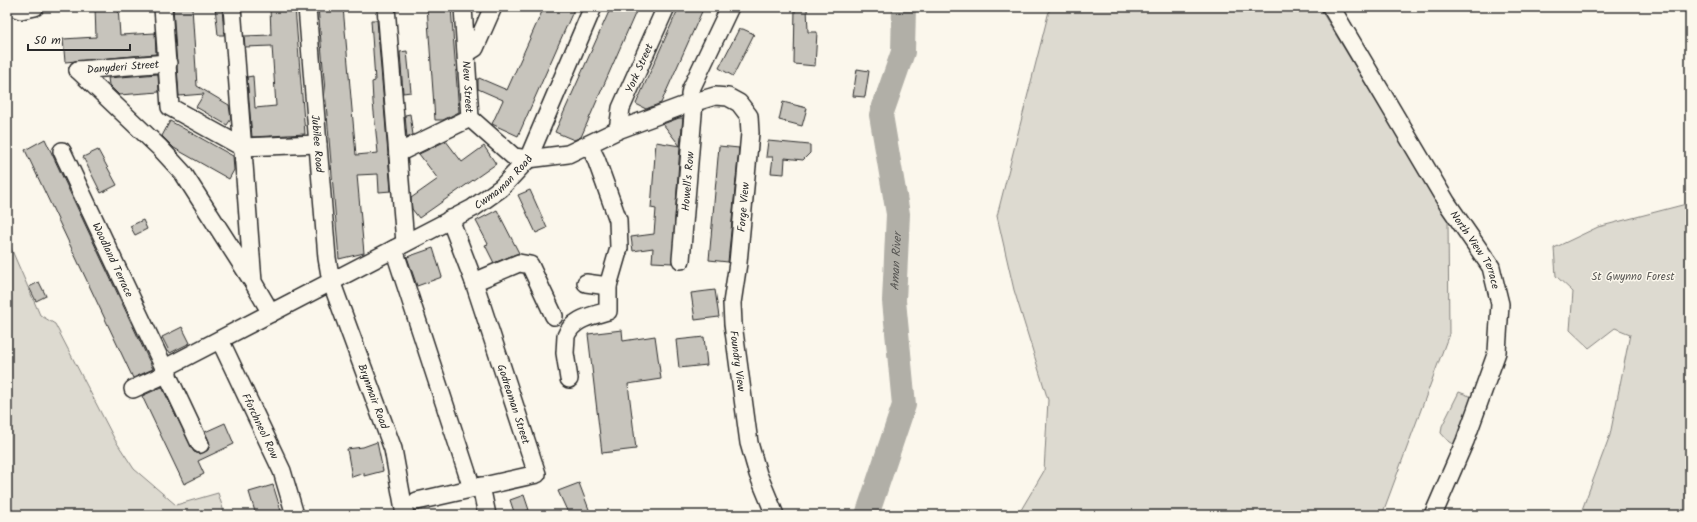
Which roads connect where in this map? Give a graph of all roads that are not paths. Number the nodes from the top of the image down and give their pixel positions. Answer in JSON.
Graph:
{"nodes":[{"id":1,"x":13,"y":7,"type":"edge"},
{"id":2,"x":35,"y":7,"type":"edge"},
{"id":3,"x":163,"y":7,"type":"edge"},
{"id":4,"x":232,"y":7,"type":"edge"},
{"id":5,"x":307,"y":7,"type":"edge"},
{"id":6,"x":386,"y":7,"type":"edge"},
{"id":7,"x":463,"y":7,"type":"edge"},
{"id":8,"x":493,"y":7,"type":"edge"},
{"id":9,"x":593,"y":7,"type":"edge"},
{"id":10,"x":666,"y":7,"type":"edge"},
{"id":11,"x":730,"y":7,"type":"edge"},
{"id":12,"x":1331,"y":7,"type":"edge"},
{"id":13,"x":467,"y":54,"type":"junction"},
{"id":14,"x":168,"y":63,"type":"junction"},
{"id":15,"x":694,"y":102,"type":"junction"},
{"id":16,"x":470,"y":118,"type":"junction"},
{"id":17,"x":618,"y":130,"type":"junction"},
{"id":18,"x":318,"y":144,"type":"junction"},
{"id":19,"x":589,"y":145,"type":"junction"},
{"id":20,"x":242,"y":147,"type":"junction"},
{"id":21,"x":62,"y":151,"type":"dead end"},
{"id":22,"x":398,"y":154,"type":"junction"},
{"id":23,"x":528,"y":159,"type":"junction"},
{"id":24,"x":450,"y":219,"type":"junction"},
{"id":25,"x":400,"y":246,"type":"junction"},
{"id":26,"x":681,"y":260,"type":"dead end"},
{"id":27,"x":734,"y":280,"type":"joint"},
{"id":28,"x":331,"y":281,"type":"junction"},
{"id":29,"x":253,"y":282,"type":"junction"},
{"id":30,"x":474,"y":282,"type":"junction"},
{"id":31,"x":586,"y":283,"type":"dead end"},
{"id":32,"x":608,"y":286,"type":"junction"},
{"id":33,"x":271,"y":313,"type":"junction"},
{"id":34,"x":554,"y":316,"type":"dead end"},
{"id":35,"x":220,"y":340,"type":"junction"},
{"id":36,"x":166,"y":370,"type":"junction"},
{"id":37,"x":569,"y":379,"type":"dead end"},
{"id":38,"x":133,"y":390,"type":"dead end"},
{"id":39,"x":200,"y":444,"type":"dead end"},
{"id":40,"x":476,"y":487,"type":"junction"},
{"id":41,"x":417,"y":501,"type":"dead end"},
{"id":42,"x":295,"y":515,"type":"edge"},
{"id":43,"x":405,"y":515,"type":"edge"},
{"id":44,"x":487,"y":515,"type":"edge"},
{"id":45,"x":775,"y":515,"type":"edge"},
{"id":46,"x":1433,"y":515,"type":"edge"}],
"edges":[{"from":1,"to":2,"type":"street"},
{"from":3,"to":14,"type":"street"},
{"from":4,"to":20,"type":"street"},
{"from":5,"to":18,"type":"street","name":"Jubilee Road"},
{"from":6,"to":22,"type":"street"},
{"from":7,"to":13,"type":"street","name":"New Street"},
{"from":8,"to":13,"type":"street"},
{"from":9,"to":23,"type":"street","name":"Cwmaman Road"},
{"from":10,"to":17,"type":"street","name":"York Street"},
{"from":11,"to":15,"type":"street","name":"Howell's Row"},
{"from":12,"to":46,"type":"street","name":"North View Terrace"},
{"from":13,"to":16,"type":"street","name":"New Street"},
{"from":14,"to":20,"type":"street"},
{"from":14,"to":29,"type":"street","name":"Danyderi Street"},
{"from":15,"to":17,"type":"street","name":"Forge View"},
{"from":15,"to":26,"type":"street","name":"Howell's Row"},
{"from":15,"to":27,"type":"street","name":"Forge View"},
{"from":16,"to":22,"type":"street"},
{"from":16,"to":23,"type":"street","name":"New Street"},
{"from":17,"to":19,"type":"street","name":"Forge View"},
{"from":18,"to":20,"type":"street"},
{"from":18,"to":28,"type":"street","name":"Jubilee Road"},
{"from":19,"to":23,"type":"street","name":"Forge View"},
{"from":19,"to":32,"type":"street"},
{"from":20,"to":29,"type":"street"},
{"from":21,"to":36,"type":"street","name":"Woodland Terrace"},
{"from":22,"to":25,"type":"street"},
{"from":23,"to":24,"type":"street","name":"Cwmaman Road"},
{"from":24,"to":25,"type":"street","name":"Cwmaman Road"},
{"from":24,"to":30,"type":"street","name":"Godreaman Street"},
{"from":25,"to":28,"type":"street","name":"Cwmaman Road"},
{"from":25,"to":40,"type":"street"},
{"from":27,"to":45,"type":"street","name":"Foundry View"},
{"from":28,"to":33,"type":"street"},
{"from":28,"to":43,"type":"street","name":"Brynmair Road"},
{"from":29,"to":33,"type":"street"},
{"from":30,"to":34,"type":"street"},
{"from":30,"to":40,"type":"street","name":"Godreaman Street"},
{"from":31,"to":32,"type":"street"},
{"from":32,"to":37,"type":"street"},
{"from":33,"to":35,"type":"street"},
{"from":35,"to":36,"type":"street"},
{"from":35,"to":42,"type":"street","name":"Fforchneol Row"},
{"from":36,"to":38,"type":"street"},
{"from":36,"to":39,"type":"street","name":"Woodland Terrace"},
{"from":40,"to":41,"type":"street","name":"Godreaman Street"},
{"from":40,"to":44,"type":"street"}]}
